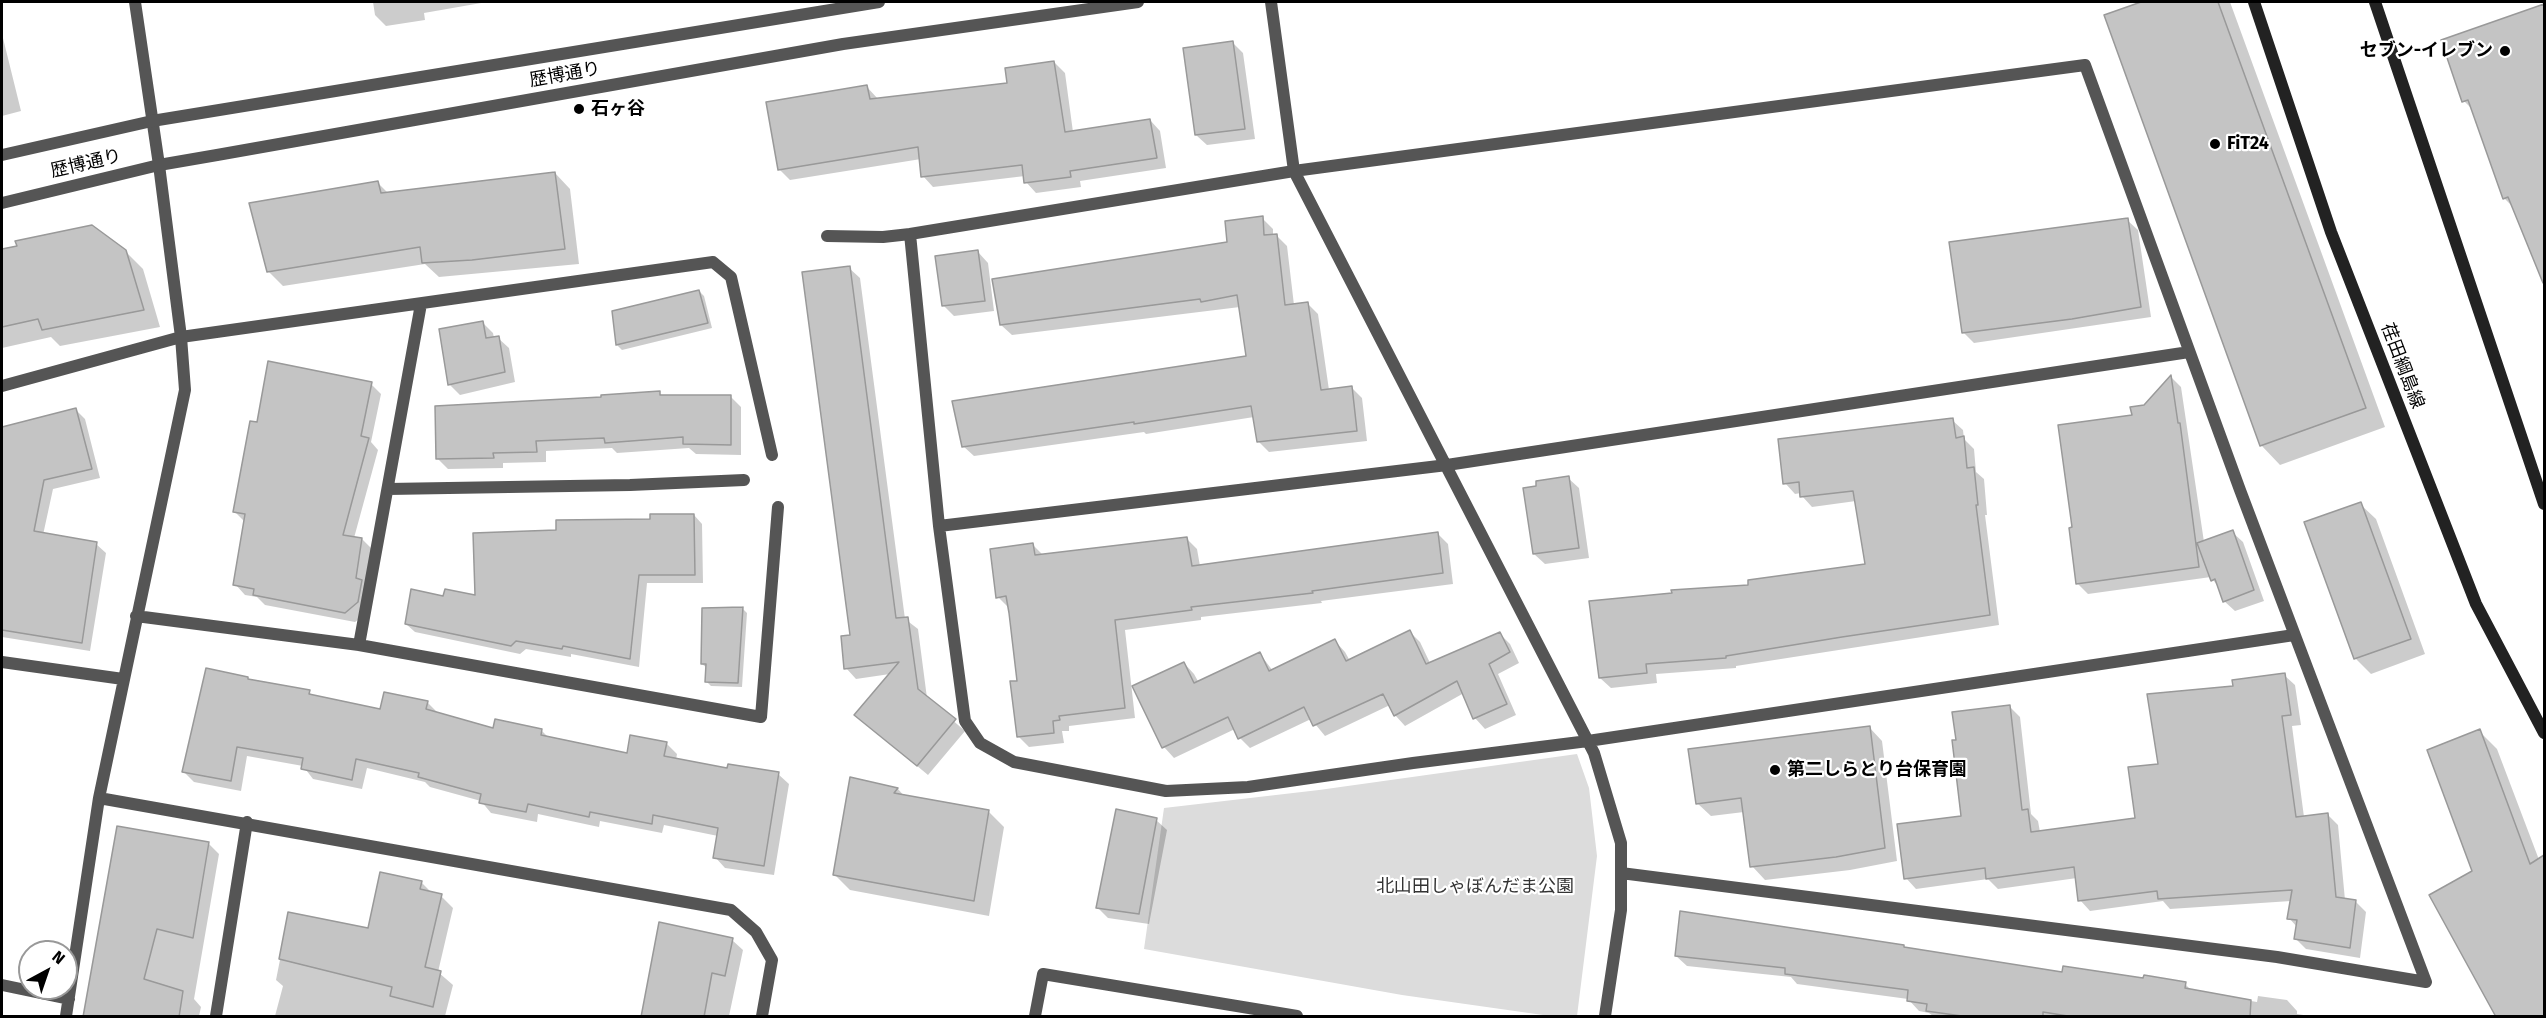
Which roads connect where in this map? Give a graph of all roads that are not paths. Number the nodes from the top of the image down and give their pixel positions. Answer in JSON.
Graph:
{"nodes":[{"id":1,"x":135,"y":2,"type":"edge"},
{"id":2,"x":879,"y":2,"type":"edge"},
{"id":3,"x":1138,"y":2,"type":"edge"},
{"id":4,"x":1271,"y":2,"type":"edge"},
{"id":5,"x":2254,"y":2,"type":"edge"},
{"id":6,"x":2374,"y":2,"type":"edge"},
{"id":7,"x":152,"y":121,"type":"junction"},
{"id":8,"x":2,"y":154,"type":"edge"},
{"id":9,"x":159,"y":165,"type":"junction"},
{"id":10,"x":1294,"y":171,"type":"junction"},
{"id":11,"x":2,"y":203,"type":"edge"},
{"id":12,"x":910,"y":234,"type":"junction"},
{"id":13,"x":827,"y":236,"type":"dead end"},
{"id":14,"x":421,"y":304,"type":"junction"},
{"id":15,"x":181,"y":337,"type":"junction"},
{"id":16,"x":2189,"y":352,"type":"junction"},
{"id":17,"x":2,"y":386,"type":"edge"},
{"id":18,"x":772,"y":455,"type":"dead end"},
{"id":19,"x":1447,"y":465,"type":"junction"},
{"id":20,"x":744,"y":480,"type":"dead end"},
{"id":21,"x":388,"y":489,"type":"junction"},
{"id":22,"x":2544,"y":504,"type":"edge"},
{"id":23,"x":778,"y":507,"type":"dead end"},
{"id":24,"x":939,"y":526,"type":"junction"},
{"id":25,"x":136,"y":616,"type":"junction"},
{"id":26,"x":2294,"y":636,"type":"junction"},
{"id":27,"x":359,"y":645,"type":"junction"},
{"id":28,"x":2,"y":662,"type":"edge"},
{"id":29,"x":123,"y":679,"type":"junction"},
{"id":30,"x":2544,"y":733,"type":"edge"},
{"id":31,"x":1588,"y":741,"type":"junction"},
{"id":32,"x":99,"y":798,"type":"junction"},
{"id":33,"x":247,"y":822,"type":"junction"},
{"id":34,"x":1621,"y":873,"type":"junction"},
{"id":35,"x":78,"y":940,"type":"edge"},
{"id":36,"x":2,"y":985,"type":"edge"},
{"id":37,"x":18,"y":988,"type":"edge"},
{"id":38,"x":69,"y":1000,"type":"edge"},
{"id":39,"x":66,"y":1017,"type":"edge"},
{"id":40,"x":216,"y":1017,"type":"edge"},
{"id":41,"x":762,"y":1017,"type":"edge"},
{"id":42,"x":1035,"y":1017,"type":"edge"},
{"id":43,"x":1297,"y":1017,"type":"edge"},
{"id":44,"x":1605,"y":1017,"type":"edge"}],
"edges":[{"from":1,"to":7,"type":"street"},
{"from":2,"to":7,"type":"street","name":"歴博通り"},
{"from":3,"to":9,"type":"street","name":"歴博通り"},
{"from":4,"to":10,"type":"street"},
{"from":5,"to":30,"type":"main road","name":"荏田綱島線"},
{"from":6,"to":22,"type":"main road"},
{"from":7,"to":8,"type":"street","name":"歴博通り"},
{"from":7,"to":9,"type":"street"},
{"from":9,"to":11,"type":"street","name":"歴博通り"},
{"from":9,"to":15,"type":"street"},
{"from":10,"to":12,"type":"street"},
{"from":10,"to":16,"type":"street"},
{"from":10,"to":19,"type":"street"},
{"from":12,"to":13,"type":"street"},
{"from":12,"to":24,"type":"street"},
{"from":14,"to":15,"type":"street"},
{"from":14,"to":18,"type":"street"},
{"from":14,"to":21,"type":"street"},
{"from":15,"to":17,"type":"street"},
{"from":15,"to":25,"type":"street"},
{"from":16,"to":19,"type":"street"},
{"from":16,"to":26,"type":"street"},
{"from":19,"to":24,"type":"street"},
{"from":19,"to":31,"type":"street"},
{"from":20,"to":21,"type":"street"},
{"from":21,"to":27,"type":"street"},
{"from":23,"to":27,"type":"street"},
{"from":24,"to":31,"type":"street"},
{"from":25,"to":27,"type":"street"},
{"from":25,"to":29,"type":"street"},
{"from":26,"to":31,"type":"street"},
{"from":26,"to":34,"type":"street"},
{"from":28,"to":29,"type":"street"},
{"from":29,"to":32,"type":"street"},
{"from":31,"to":34,"type":"street"},
{"from":32,"to":33,"type":"street"},
{"from":32,"to":35,"type":"street"},
{"from":33,"to":40,"type":"street"},
{"from":33,"to":41,"type":"street"},
{"from":34,"to":44,"type":"street"},
{"from":36,"to":37,"type":"street"},
{"from":38,"to":39,"type":"street"},
{"from":42,"to":43,"type":"street"}]}
